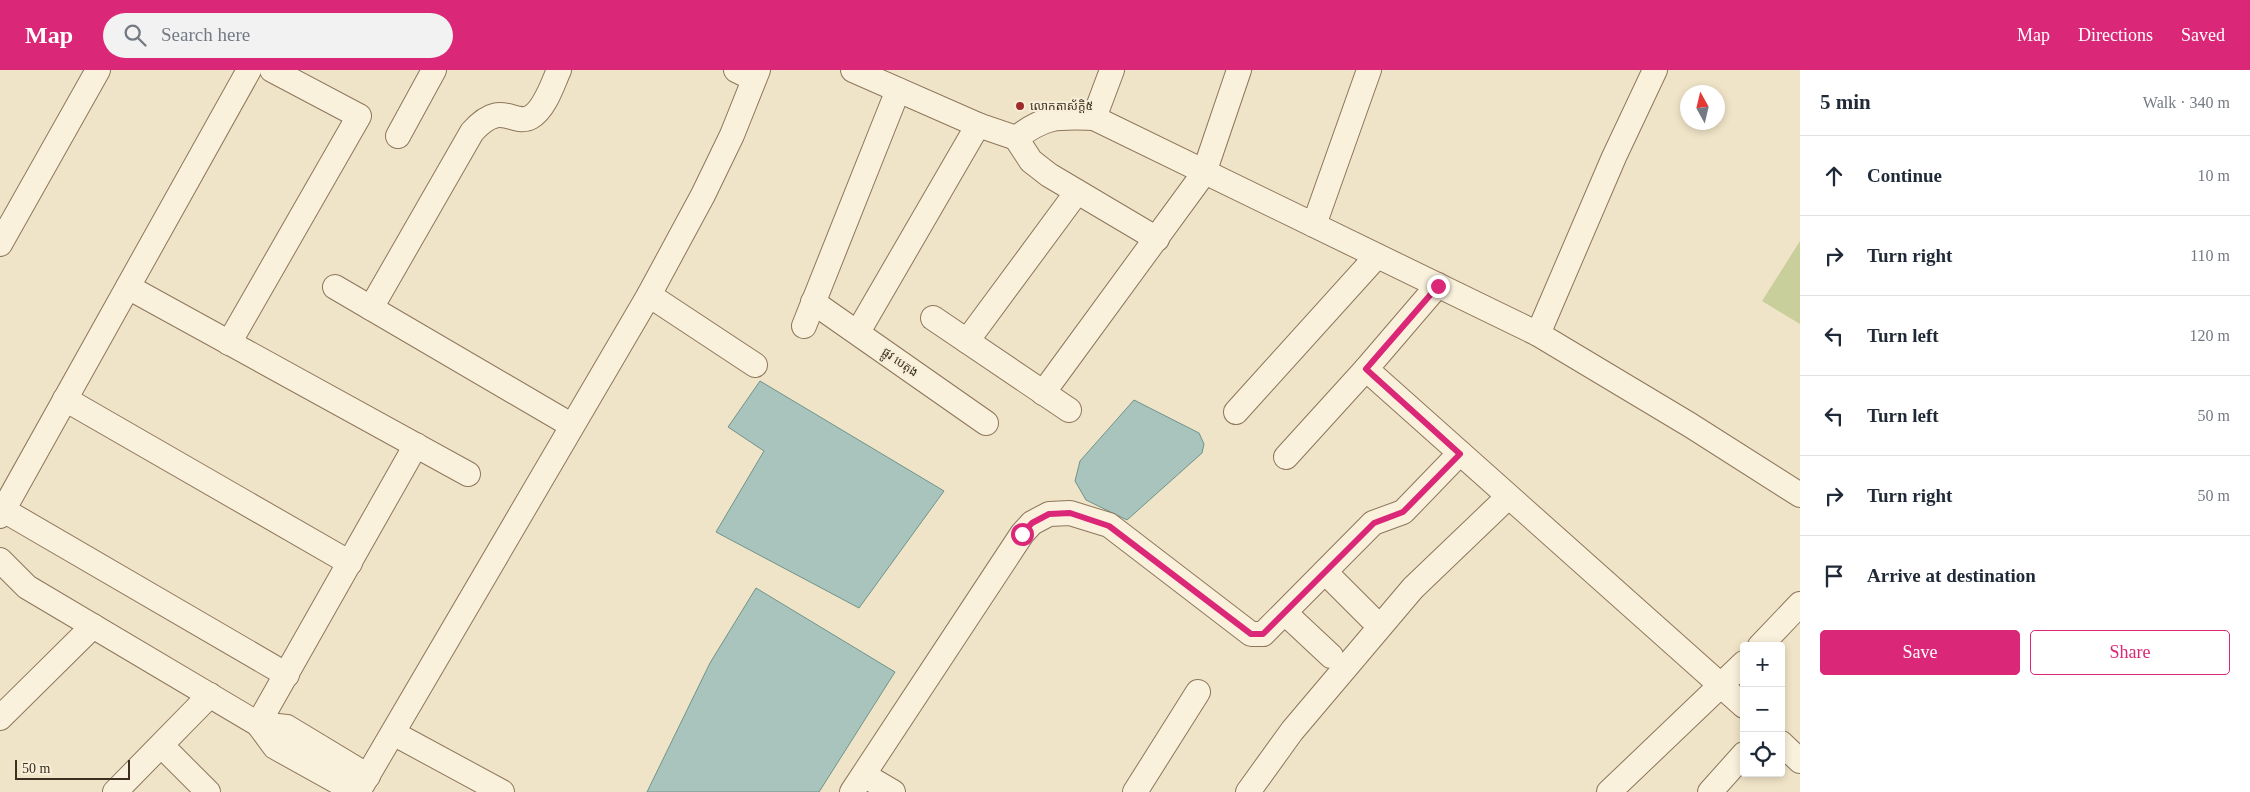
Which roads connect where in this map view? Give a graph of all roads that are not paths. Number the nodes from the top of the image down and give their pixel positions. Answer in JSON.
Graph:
{"nodes":[{"id":1,"x":98,"y":70,"type":"edge"},
{"id":2,"x":249,"y":70,"type":"edge"},
{"id":3,"x":272,"y":70,"type":"edge"},
{"id":4,"x":434,"y":70,"type":"edge"},
{"id":5,"x":559,"y":70,"type":"edge"},
{"id":6,"x":853,"y":70,"type":"edge"},
{"id":7,"x":1112,"y":70,"type":"edge"},
{"id":8,"x":1239,"y":70,"type":"edge"},
{"id":9,"x":1368,"y":70,"type":"edge"},
{"id":10,"x":1655,"y":70,"type":"edge"},
{"id":11,"x":750,"y":73,"type":"edge"},
{"id":12,"x":898,"y":90,"type":"junction"},
{"id":13,"x":1094,"y":118,"type":"junction"},
{"id":14,"x":978,"y":126,"type":"junction"},
{"id":15,"x":398,"y":136,"type":"dead end"},
{"id":16,"x":1016,"y":138,"type":"junction"},
{"id":17,"x":1204,"y":173,"type":"junction"},
{"id":18,"x":1077,"y":192,"type":"junction"},
{"id":19,"x":1314,"y":224,"type":"junction"},
{"id":20,"x":1156,"y":239,"type":"junction"},
{"id":21,"x":0,"y":244,"type":"edge"},
{"id":22,"x":1377,"y":256,"type":"junction"},
{"id":23,"x":1438,"y":286,"type":"junction"},
{"id":24,"x":128,"y":287,"type":"junction"},
{"id":25,"x":335,"y":287,"type":"dead end"},
{"id":26,"x":649,"y":295,"type":"junction"},
{"id":27,"x":813,"y":302,"type":"junction"},
{"id":28,"x":371,"y":308,"type":"junction"},
{"id":29,"x":934,"y":318,"type":"dead end"},
{"id":30,"x":804,"y":326,"type":"dead end"},
{"id":31,"x":858,"y":332,"type":"junction"},
{"id":32,"x":1538,"y":334,"type":"junction"},
{"id":33,"x":967,"y":341,"type":"junction"},
{"id":34,"x":229,"y":342,"type":"junction"},
{"id":35,"x":755,"y":365,"type":"dead end"},
{"id":36,"x":1366,"y":369,"type":"junction"},
{"id":37,"x":1043,"y":392,"type":"junction"},
{"id":38,"x":65,"y":399,"type":"junction"},
{"id":39,"x":1069,"y":410,"type":"dead end"},
{"id":40,"x":1236,"y":412,"type":"dead end"},
{"id":41,"x":986,"y":423,"type":"dead end"},
{"id":42,"x":571,"y":425,"type":"junction"},
{"id":43,"x":416,"y":445,"type":"junction"},
{"id":44,"x":1460,"y":454,"type":"junction"},
{"id":45,"x":1286,"y":457,"type":"dead end"},
{"id":46,"x":468,"y":474,"type":"dead end"},
{"id":47,"x":1800,"y":495,"type":"edge"},
{"id":48,"x":1508,"y":497,"type":"junction"},
{"id":49,"x":1,"y":511,"type":"edge"},
{"id":50,"x":0,"y":560,"type":"edge"},
{"id":51,"x":350,"y":563,"type":"junction"},
{"id":52,"x":1326,"y":572,"type":"junction"},
{"id":53,"x":1800,"y":604,"type":"edge"},
{"id":54,"x":1286,"y":613,"type":"junction"},
{"id":55,"x":1371,"y":618,"type":"dead end"},
{"id":56,"x":93,"y":626,"type":"junction"},
{"id":57,"x":1764,"y":642,"type":"edge"},
{"id":58,"x":1331,"y":656,"type":"dead end"},
{"id":59,"x":1740,"y":667,"type":"edge"},
{"id":60,"x":286,"y":675,"type":"junction"},
{"id":61,"x":1722,"y":686,"type":"junction"},
{"id":62,"x":1198,"y":692,"type":"dead end"},
{"id":63,"x":210,"y":695,"type":"junction"},
{"id":64,"x":1740,"y":702,"type":"edge"},
{"id":65,"x":0,"y":718,"type":"edge"},
{"id":66,"x":258,"y":724,"type":"junction"},
{"id":67,"x":393,"y":733,"type":"junction"},
{"id":68,"x":162,"y":746,"type":"junction"},
{"id":69,"x":1785,"y":747,"type":"edge"},
{"id":70,"x":1740,"y":758,"type":"edge"},
{"id":71,"x":1800,"y":761,"type":"edge"},
{"id":72,"x":858,"y":783,"type":"edge"},
{"id":73,"x":364,"y":787,"type":"edge"},
{"id":74,"x":1615,"y":790,"type":"edge"},
{"id":75,"x":115,"y":792,"type":"edge"},
{"id":76,"x":208,"y":792,"type":"edge"},
{"id":77,"x":502,"y":792,"type":"edge"},
{"id":78,"x":893,"y":792,"type":"edge"},
{"id":79,"x":1135,"y":792,"type":"edge"},
{"id":80,"x":1248,"y":792,"type":"edge"},
{"id":81,"x":1710,"y":792,"type":"edge"}],
"edges":[{"from":1,"to":21,"type":"street"},
{"from":2,"to":24,"type":"street"},
{"from":3,"to":34,"type":"street"},
{"from":4,"to":15,"type":"street"},
{"from":5,"to":28,"type":"street"},
{"from":6,"to":12,"type":"street"},
{"from":7,"to":13,"type":"street"},
{"from":8,"to":17,"type":"street"},
{"from":9,"to":19,"type":"street"},
{"from":10,"to":32,"type":"street"},
{"from":11,"to":26,"type":"street"},
{"from":12,"to":14,"type":"street"},
{"from":12,"to":27,"type":"street"},
{"from":13,"to":16,"type":"street"},
{"from":13,"to":17,"type":"street"},
{"from":14,"to":16,"type":"street"},
{"from":14,"to":31,"type":"street"},
{"from":16,"to":18,"type":"street"},
{"from":17,"to":19,"type":"street"},
{"from":17,"to":20,"type":"street"},
{"from":18,"to":20,"type":"street"},
{"from":18,"to":33,"type":"street"},
{"from":19,"to":22,"type":"street"},
{"from":20,"to":37,"type":"street"},
{"from":22,"to":23,"type":"street"},
{"from":22,"to":40,"type":"street"},
{"from":23,"to":32,"type":"street"},
{"from":23,"to":36,"type":"street"},
{"from":24,"to":34,"type":"street"},
{"from":24,"to":38,"type":"street"},
{"from":25,"to":28,"type":"street"},
{"from":26,"to":35,"type":"street"},
{"from":26,"to":42,"type":"street"},
{"from":27,"to":30,"type":"street"},
{"from":27,"to":31,"type":"street","name":"ផ្លូវ បេតុង"},
{"from":28,"to":42,"type":"street"},
{"from":29,"to":33,"type":"street"},
{"from":31,"to":41,"type":"street","name":"ផ្លូវ បេតុង"},
{"from":32,"to":47,"type":"street"},
{"from":33,"to":37,"type":"street"},
{"from":34,"to":43,"type":"street"},
{"from":36,"to":44,"type":"street"},
{"from":36,"to":45,"type":"street"},
{"from":37,"to":39,"type":"street"},
{"from":38,"to":49,"type":"street"},
{"from":38,"to":51,"type":"street"},
{"from":42,"to":67,"type":"street"},
{"from":43,"to":46,"type":"street"},
{"from":43,"to":51,"type":"street"},
{"from":44,"to":48,"type":"street"},
{"from":44,"to":52,"type":"street"},
{"from":48,"to":61,"type":"street"},
{"from":48,"to":80,"type":"street"},
{"from":49,"to":60,"type":"street"},
{"from":50,"to":56,"type":"street"},
{"from":51,"to":60,"type":"street"},
{"from":52,"to":54,"type":"street"},
{"from":52,"to":55,"type":"street"},
{"from":53,"to":57,"type":"street"},
{"from":54,"to":58,"type":"street"},
{"from":54,"to":72,"type":"street"},
{"from":56,"to":63,"type":"street"},
{"from":56,"to":65,"type":"street"},
{"from":59,"to":61,"type":"street"},
{"from":60,"to":66,"type":"street"},
{"from":61,"to":64,"type":"street"},
{"from":61,"to":74,"type":"street"},
{"from":62,"to":79,"type":"street"},
{"from":63,"to":66,"type":"street"},
{"from":63,"to":68,"type":"street"},
{"from":66,"to":73,"type":"street"},
{"from":67,"to":73,"type":"street"},
{"from":67,"to":77,"type":"street"},
{"from":68,"to":75,"type":"street"},
{"from":68,"to":76,"type":"street"},
{"from":69,"to":71,"type":"street"},
{"from":70,"to":81,"type":"street"},
{"from":72,"to":78,"type":"street"}]}
